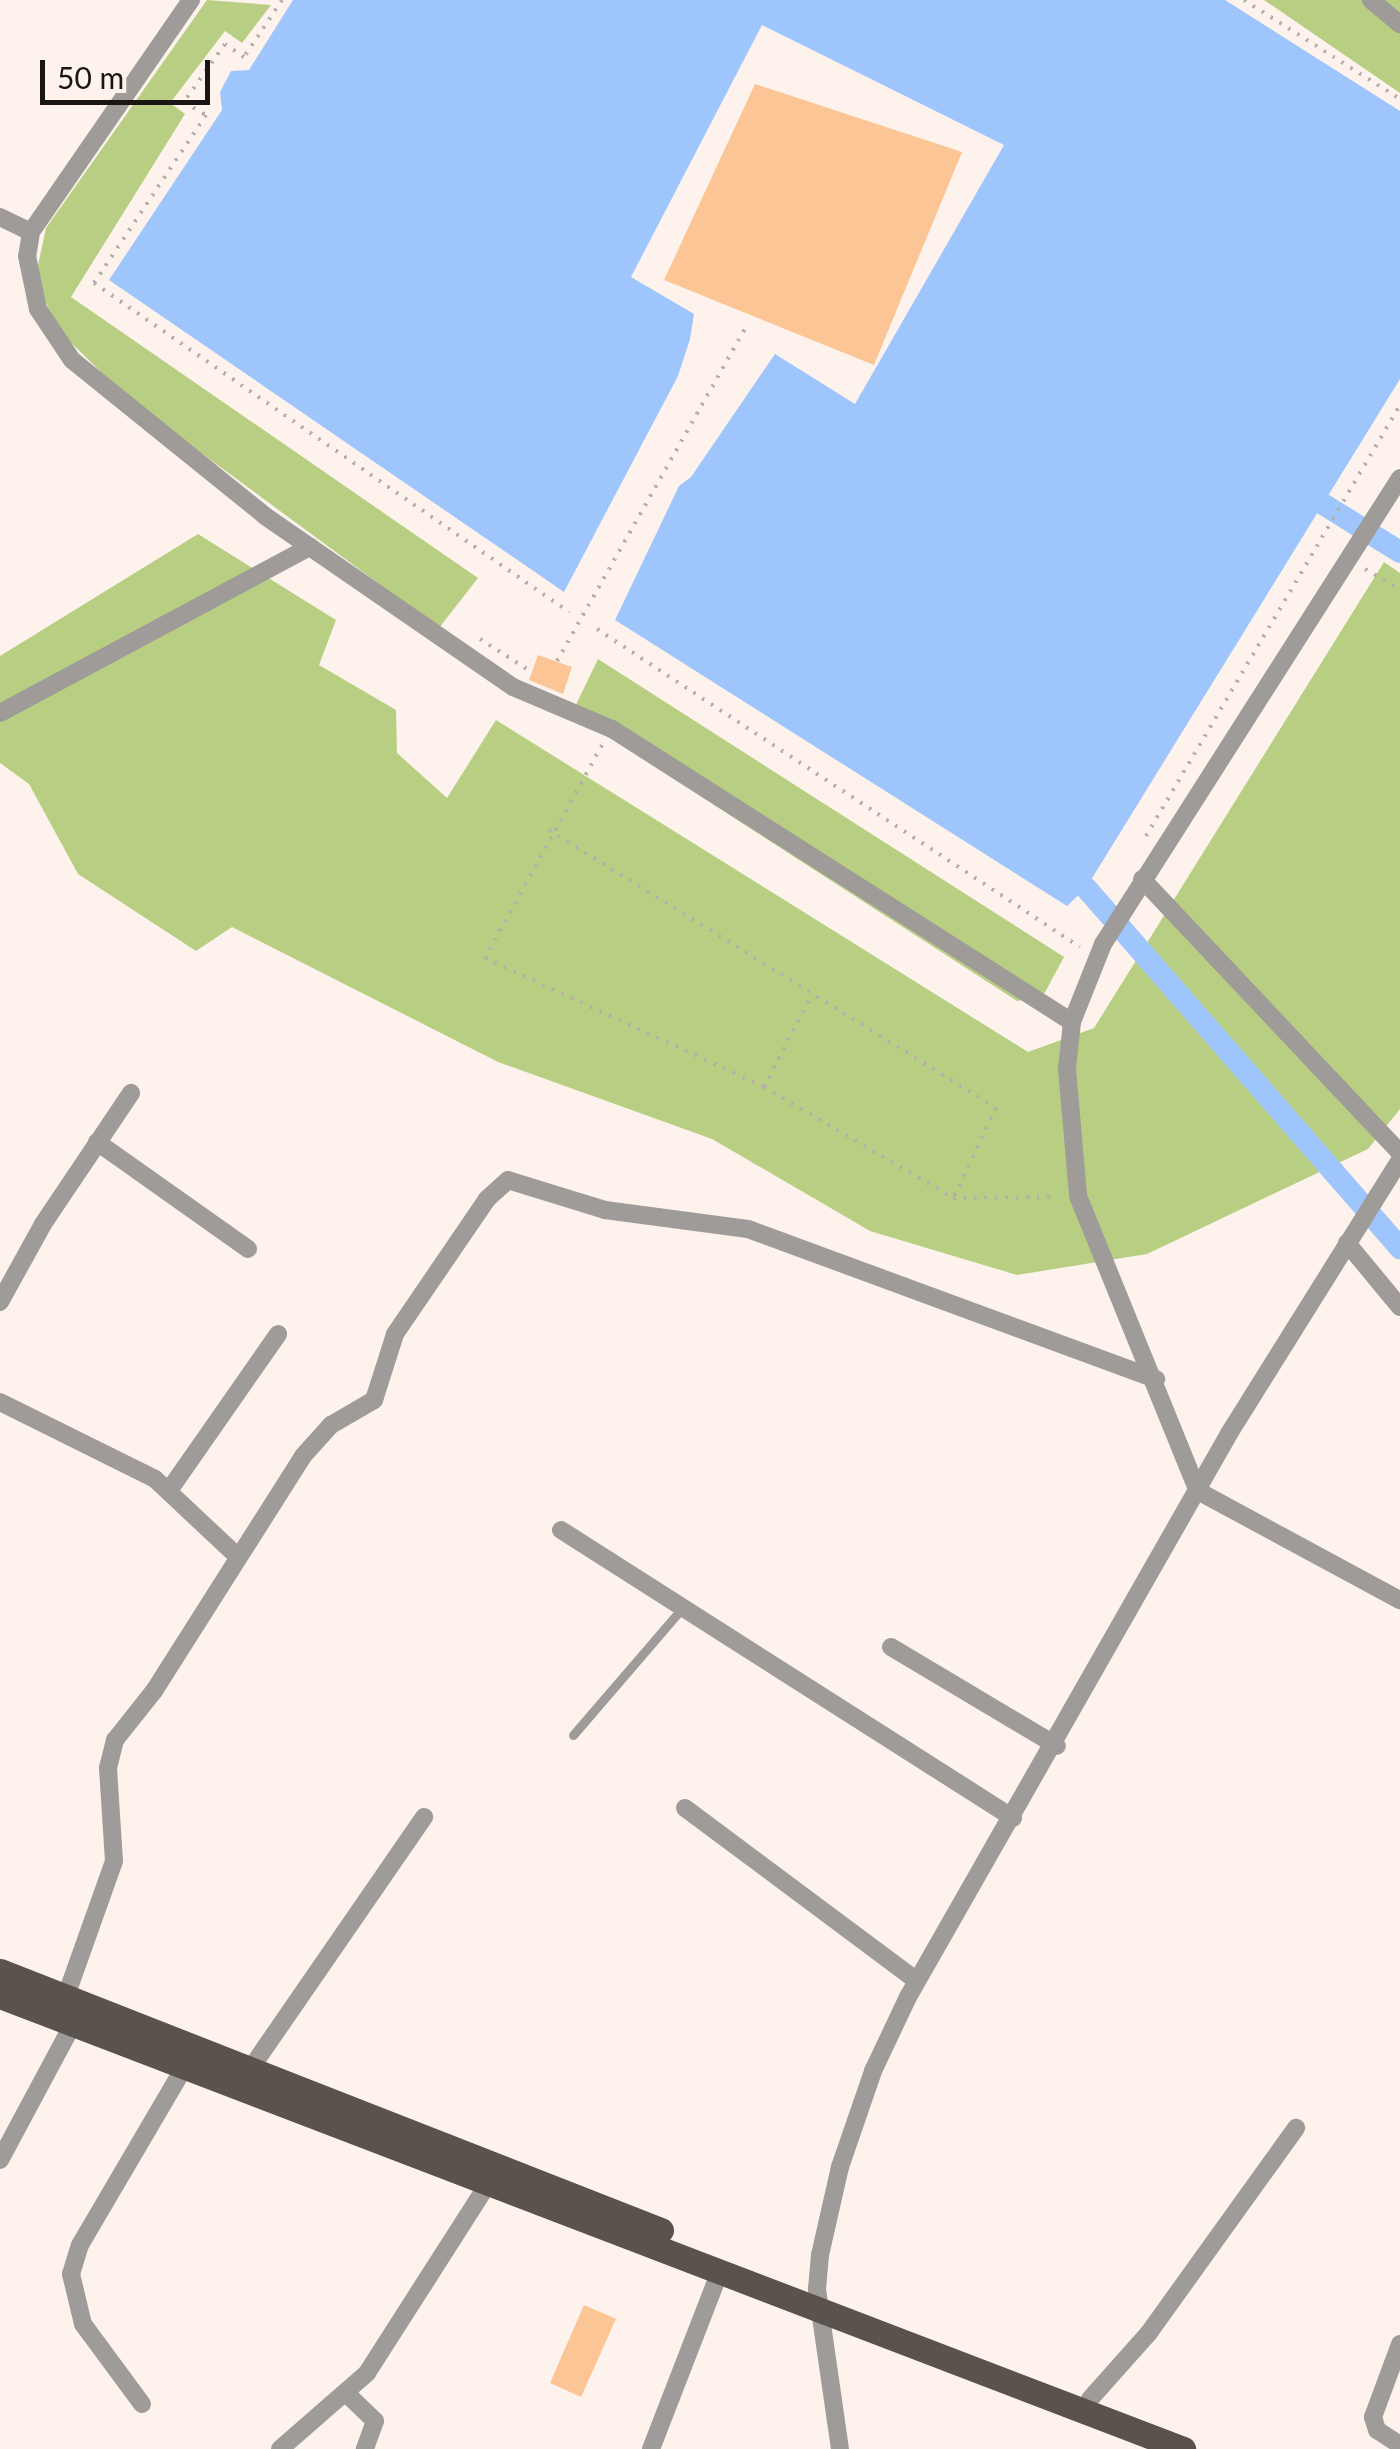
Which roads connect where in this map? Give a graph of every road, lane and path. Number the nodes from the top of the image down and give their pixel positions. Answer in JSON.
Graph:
{"nodes":[{"id":1,"x":190,"y":0,"type":"edge"},
{"id":2,"x":282,"y":0,"type":"edge"},
{"id":3,"x":1244,"y":0,"type":"edge"},
{"id":4,"x":1371,"y":0,"type":"edge"},
{"id":5,"x":1400,"y":24,"type":"edge"},
{"id":6,"x":1400,"y":99,"type":"edge"},
{"id":7,"x":0,"y":216,"type":"edge"},
{"id":8,"x":31,"y":232,"type":"junction"},
{"id":9,"x":748,"y":324,"type":"dead end"},
{"id":10,"x":1400,"y":405,"type":"edge"},
{"id":11,"x":1400,"y":478,"type":"edge"},
{"id":12,"x":310,"y":547,"type":"junction"},
{"id":13,"x":1348,"y":560,"type":"junction"},
{"id":14,"x":1400,"y":588,"type":"edge"},
{"id":15,"x":570,"y":612,"type":"dead end"},
{"id":16,"x":597,"y":629,"type":"dead end"},
{"id":17,"x":558,"y":660,"type":"dead end"},
{"id":18,"x":521,"y":665,"type":"dead end"},
{"id":19,"x":532,"y":672,"type":"dead end"},
{"id":20,"x":0,"y":713,"type":"edge"},
{"id":21,"x":612,"y":729,"type":"junction"},
{"id":22,"x":550,"y":830,"type":"junction"},
{"id":23,"x":1138,"y":849,"type":"dead end"},
{"id":24,"x":1142,"y":878,"type":"junction"},
{"id":25,"x":1094,"y":941,"type":"junction"},
{"id":26,"x":812,"y":994,"type":"junction"},
{"id":27,"x":1072,"y":1022,"type":"junction"},
{"id":28,"x":764,"y":1087,"type":"junction"},
{"id":29,"x":131,"y":1093,"type":"dead end"},
{"id":30,"x":98,"y":1142,"type":"junction"},
{"id":31,"x":1400,"y":1157,"type":"edge"},
{"id":32,"x":1078,"y":1196,"type":"junction"},
{"id":33,"x":953,"y":1198,"type":"junction"},
{"id":34,"x":1349,"y":1239,"type":"junction"},
{"id":35,"x":248,"y":1248,"type":"dead end"},
{"id":36,"x":0,"y":1302,"type":"edge"},
{"id":37,"x":1400,"y":1308,"type":"edge"},
{"id":38,"x":278,"y":1334,"type":"dead end"},
{"id":39,"x":1156,"y":1380,"type":"junction"},
{"id":40,"x":0,"y":1402,"type":"edge"},
{"id":41,"x":170,"y":1489,"type":"junction"},
{"id":42,"x":1198,"y":1492,"type":"junction"},
{"id":43,"x":560,"y":1530,"type":"dead end"},
{"id":44,"x":238,"y":1557,"type":"junction"},
{"id":45,"x":1400,"y":1600,"type":"edge"},
{"id":46,"x":683,"y":1608,"type":"junction"},
{"id":47,"x":891,"y":1647,"type":"dead end"},
{"id":48,"x":573,"y":1736,"type":"dead end"},
{"id":49,"x":1057,"y":1746,"type":"junction"},
{"id":50,"x":685,"y":1808,"type":"dead end"},
{"id":51,"x":424,"y":1817,"type":"dead end"},
{"id":52,"x":1013,"y":1818,"type":"junction"},
{"id":53,"x":0,"y":1971,"type":"edge"},
{"id":54,"x":917,"y":1981,"type":"junction"},
{"id":55,"x":0,"y":1996,"type":"edge"},
{"id":56,"x":66,"y":1996,"type":"junction"},
{"id":57,"x":73,"y":2024,"type":"junction"},
{"id":58,"x":185,"y":2066,"type":"junction"},
{"id":59,"x":251,"y":2068,"type":"junction"},
{"id":60,"x":1296,"y":2128,"type":"dead end"},
{"id":61,"x":0,"y":2160,"type":"edge"},
{"id":62,"x":489,"y":2182,"type":"junction"},
{"id":63,"x":720,"y":2271,"type":"junction"},
{"id":64,"x":818,"y":2298,"type":"junction"},
{"id":65,"x":1400,"y":2344,"type":"edge"},
{"id":66,"x":347,"y":2394,"type":"junction"},
{"id":67,"x":1090,"y":2399,"type":"junction"},
{"id":68,"x":142,"y":2404,"type":"dead end"},
{"id":69,"x":1124,"y":2425,"type":"junction"},
{"id":70,"x":1400,"y":2445,"type":"edge"},
{"id":71,"x":280,"y":2449,"type":"edge"},
{"id":72,"x":365,"y":2449,"type":"edge"},
{"id":73,"x":651,"y":2449,"type":"edge"},
{"id":74,"x":840,"y":2449,"type":"edge"},
{"id":75,"x":1183,"y":2449,"type":"edge"},
{"id":76,"x":1390,"y":2449,"type":"edge"}],
"edges":[{"from":1,"to":8,"type":"street"},
{"from":2,"to":15,"type":"path"},
{"from":3,"to":6,"type":"path"},
{"from":4,"to":5,"type":"street"},
{"from":7,"to":8,"type":"street"},
{"from":8,"to":12,"type":"street"},
{"from":9,"to":17,"type":"path"},
{"from":10,"to":23,"type":"path"},
{"from":11,"to":13,"type":"street"},
{"from":12,"to":20,"type":"street"},
{"from":12,"to":21,"type":"street"},
{"from":13,"to":14,"type":"path"},
{"from":13,"to":24,"type":"street"},
{"from":16,"to":25,"type":"path"},
{"from":18,"to":19,"type":"path"},
{"from":21,"to":22,"type":"path"},
{"from":21,"to":27,"type":"street"},
{"from":22,"to":26,"type":"path"},
{"from":22,"to":28,"type":"path"},
{"from":24,"to":25,"type":"street"},
{"from":24,"to":31,"type":"street"},
{"from":25,"to":27,"type":"street"},
{"from":26,"to":28,"type":"path"},
{"from":26,"to":33,"type":"path"},
{"from":27,"to":32,"type":"street"},
{"from":28,"to":33,"type":"path"},
{"from":29,"to":30,"type":"street"},
{"from":30,"to":35,"type":"street"},
{"from":30,"to":36,"type":"street"},
{"from":31,"to":34,"type":"street"},
{"from":32,"to":33,"type":"path"},
{"from":32,"to":39,"type":"street"},
{"from":34,"to":37,"type":"street"},
{"from":34,"to":42,"type":"street"},
{"from":38,"to":41,"type":"street"},
{"from":39,"to":42,"type":"street"},
{"from":39,"to":44,"type":"street"},
{"from":40,"to":41,"type":"street"},
{"from":41,"to":44,"type":"street"},
{"from":42,"to":45,"type":"street"},
{"from":42,"to":49,"type":"street"},
{"from":43,"to":46,"type":"street"},
{"from":44,"to":56,"type":"street"},
{"from":46,"to":48,"type":"lane"},
{"from":46,"to":52,"type":"street"},
{"from":47,"to":49,"type":"street"},
{"from":49,"to":52,"type":"street"},
{"from":50,"to":54,"type":"street"},
{"from":51,"to":59,"type":"street"},
{"from":52,"to":54,"type":"street"},
{"from":53,"to":56,"type":"main road"},
{"from":54,"to":64,"type":"street"},
{"from":55,"to":57,"type":"main road"},
{"from":56,"to":59,"type":"main road"},
{"from":57,"to":58,"type":"main road"},
{"from":57,"to":61,"type":"street"},
{"from":58,"to":62,"type":"main road"},
{"from":58,"to":68,"type":"street"},
{"from":59,"to":64,"type":"main road"},
{"from":60,"to":67,"type":"street"},
{"from":62,"to":63,"type":"main road"},
{"from":62,"to":66,"type":"street"},
{"from":63,"to":64,"type":"main road"},
{"from":63,"to":73,"type":"street"},
{"from":64,"to":67,"type":"main road"},
{"from":64,"to":69,"type":"main road"},
{"from":64,"to":74,"type":"street"},
{"from":65,"to":70,"type":"street"},
{"from":66,"to":71,"type":"street"},
{"from":66,"to":72,"type":"street"},
{"from":67,"to":69,"type":"main road"},
{"from":69,"to":75,"type":"main road"},
{"from":70,"to":76,"type":"street"}]}
